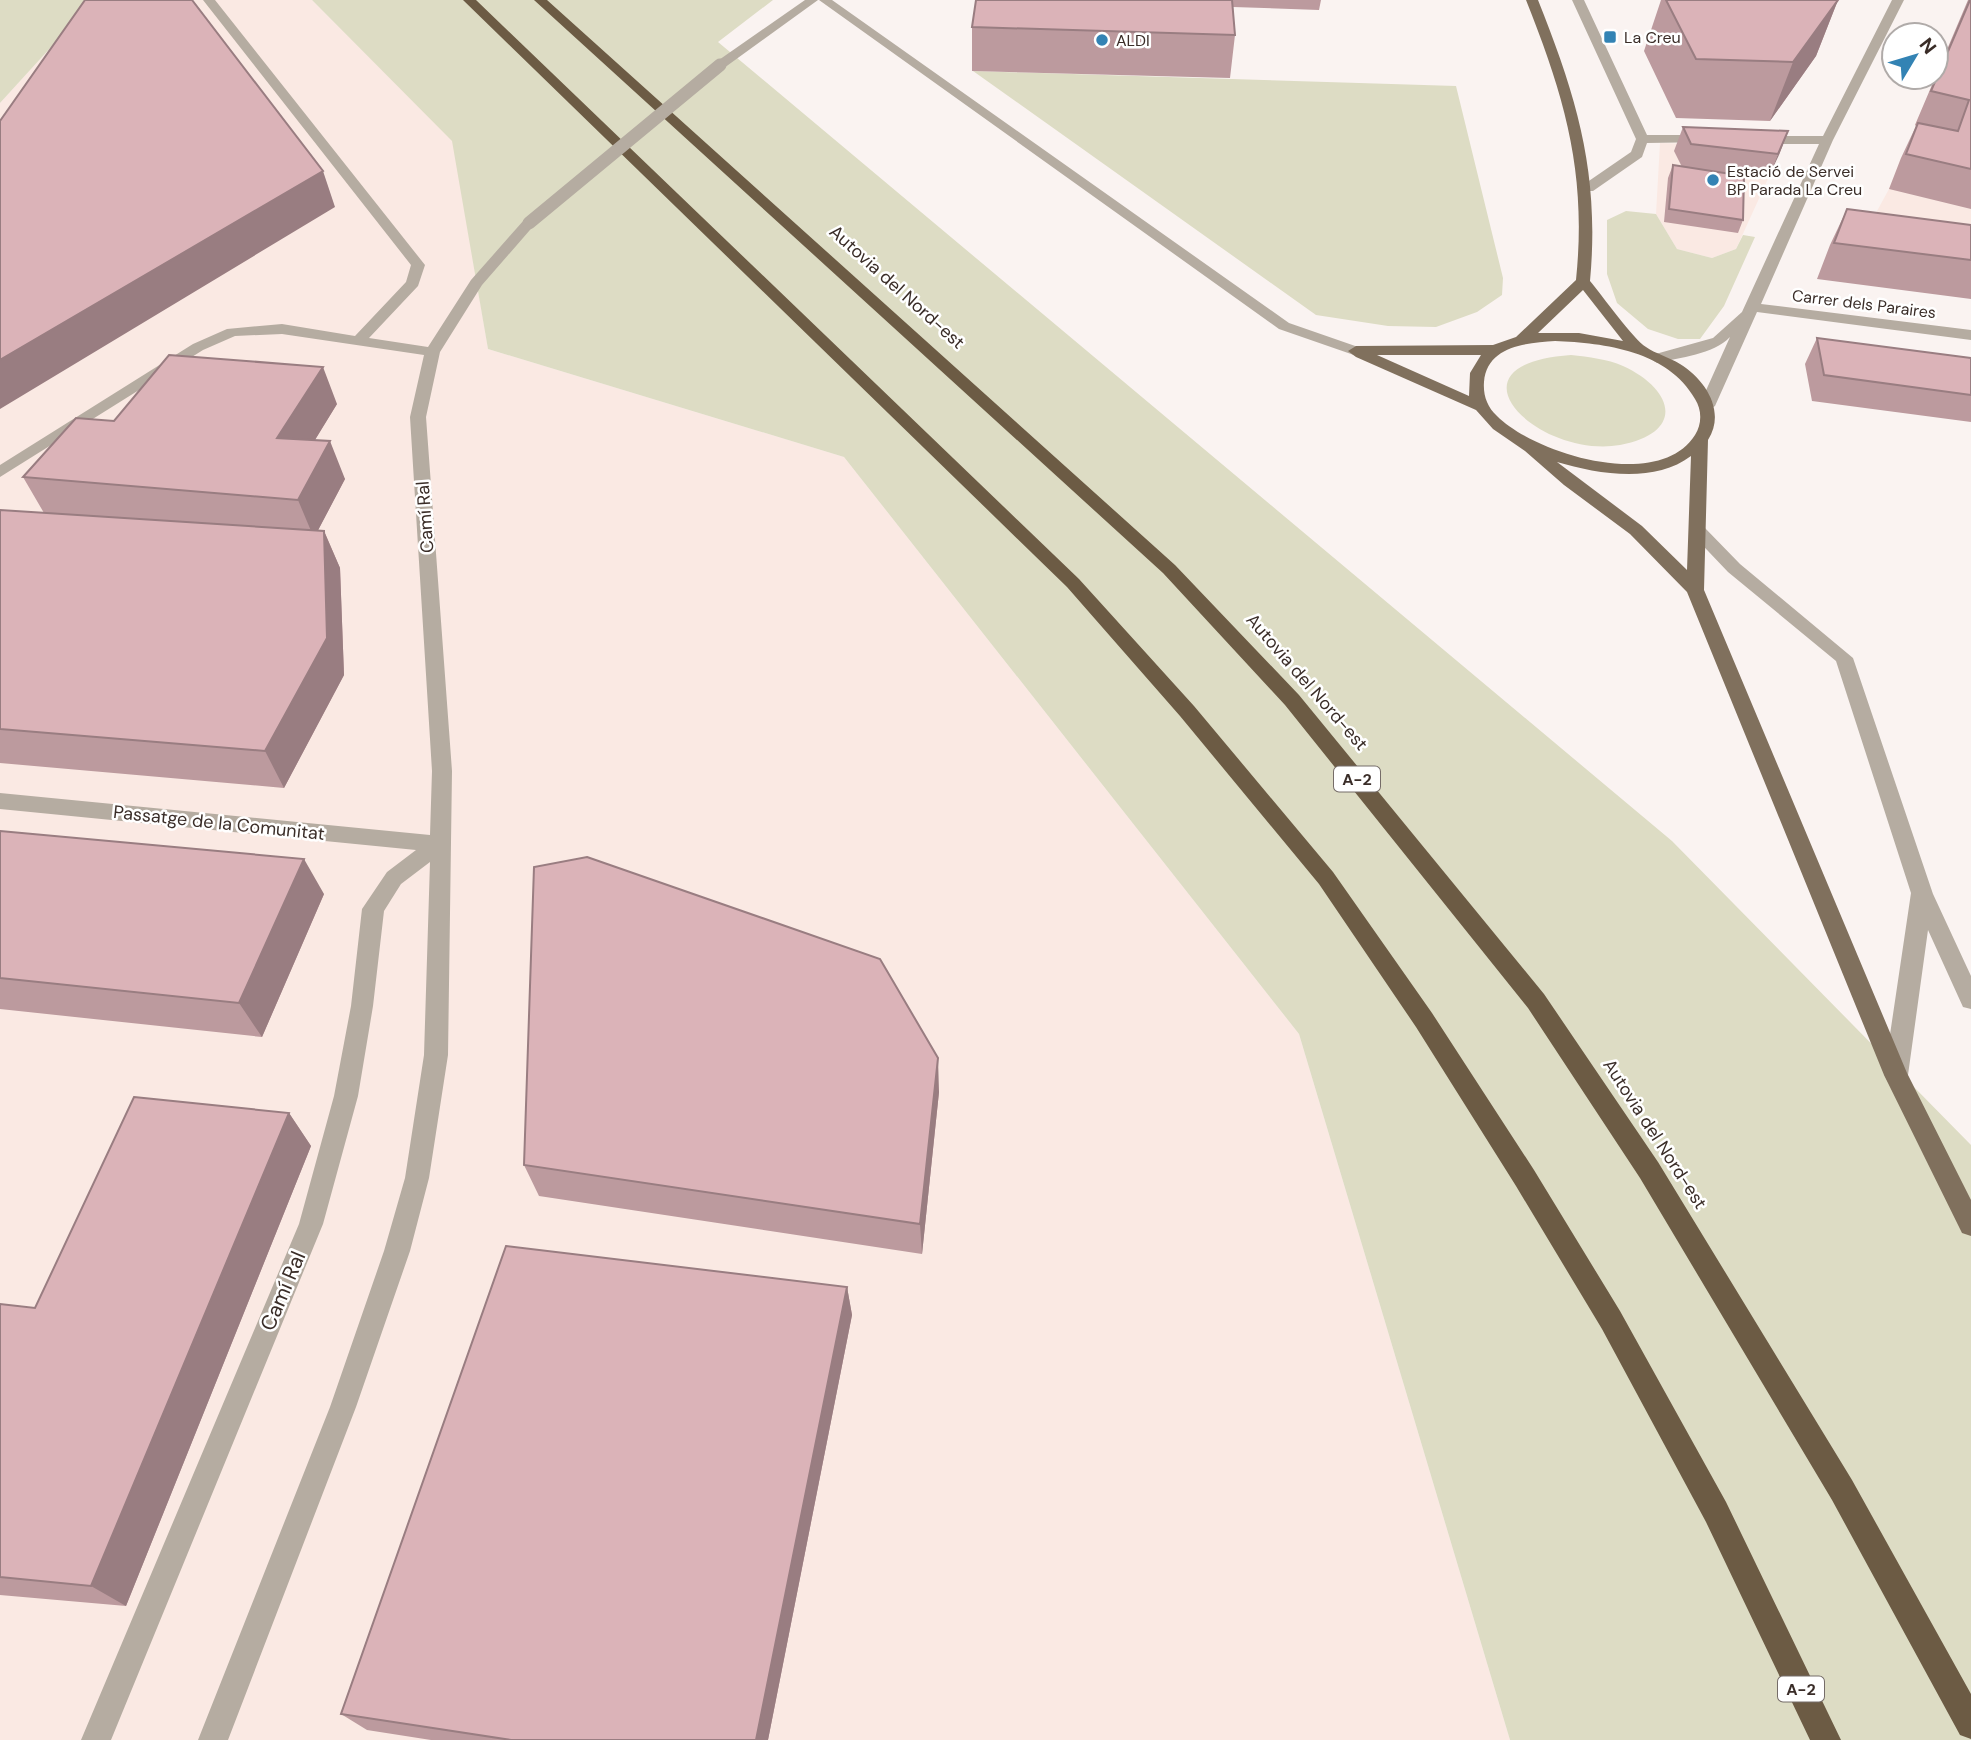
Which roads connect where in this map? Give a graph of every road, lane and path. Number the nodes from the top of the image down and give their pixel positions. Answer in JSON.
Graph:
{"nodes":[{"id":1,"x":209,"y":0,"type":"edge"},
{"id":2,"x":469,"y":0,"type":"edge"},
{"id":3,"x":540,"y":0,"type":"edge"},
{"id":4,"x":811,"y":0,"type":"edge"},
{"id":5,"x":825,"y":0,"type":"edge"},
{"id":6,"x":1532,"y":0,"type":"edge"},
{"id":7,"x":1578,"y":0,"type":"edge"},
{"id":8,"x":1898,"y":0,"type":"edge"},
{"id":9,"x":1642,"y":139,"type":"junction"},
{"id":10,"x":1721,"y":139,"type":"edge"},
{"id":11,"x":1748,"y":139,"type":"edge"},
{"id":12,"x":1827,"y":140,"type":"junction"},
{"id":13,"x":1588,"y":188,"type":"junction"},
{"id":14,"x":1583,"y":281,"type":"junction"},
{"id":15,"x":1753,"y":307,"type":"junction"},
{"id":16,"x":1971,"y":335,"type":"edge"},
{"id":17,"x":1522,"y":339,"type":"junction"},
{"id":18,"x":359,"y":340,"type":"junction"},
{"id":19,"x":1496,"y":350,"type":"junction"},
{"id":20,"x":1639,"y":350,"type":"junction"},
{"id":21,"x":432,"y":352,"type":"junction"},
{"id":22,"x":1356,"y":352,"type":"junction"},
{"id":23,"x":1657,"y":358,"type":"junction"},
{"id":24,"x":1707,"y":406,"type":"junction"},
{"id":25,"x":1481,"y":407,"type":"junction"},
{"id":26,"x":1700,"y":441,"type":"junction"},
{"id":27,"x":1531,"y":448,"type":"junction"},
{"id":28,"x":0,"y":472,"type":"edge"},
{"id":29,"x":1698,"y":531,"type":"junction"},
{"id":30,"x":1695,"y":590,"type":"junction"},
{"id":31,"x":0,"y":801,"type":"edge"},
{"id":32,"x":438,"y":844,"type":"junction"},
{"id":33,"x":1922,"y":893,"type":"junction"},
{"id":34,"x":1971,"y":1000,"type":"edge"},
{"id":35,"x":1896,"y":1075,"type":"junction"},
{"id":36,"x":1971,"y":1225,"type":"edge"},
{"id":37,"x":1971,"y":1724,"type":"edge"},
{"id":38,"x":96,"y":1740,"type":"edge"},
{"id":39,"x":214,"y":1740,"type":"edge"},
{"id":40,"x":1826,"y":1740,"type":"edge"}],
"edges":[{"from":1,"to":18,"type":"street"},
{"from":2,"to":40,"type":"highway","number":"A-2"},
{"from":3,"to":37,"type":"highway","name":"Autovia del Nord-est","number":"A-2"},
{"from":4,"to":21,"type":"street","name":"Camí Ral","bridge":true},
{"from":5,"to":22,"type":"street"},
{"from":6,"to":13,"type":"main road"},
{"from":7,"to":9,"type":"street"},
{"from":8,"to":12,"type":"street"},
{"from":9,"to":10,"type":"street"},
{"from":9,"to":13,"type":"street"},
{"from":11,"to":12,"type":"street"},
{"from":12,"to":15,"type":"street"},
{"from":13,"to":14,"type":"main road"},
{"from":14,"to":17,"type":"main road"},
{"from":14,"to":20,"type":"main road"},
{"from":15,"to":16,"type":"street","name":"Carrer dels Paraires"},
{"from":15,"to":23,"type":"street"},
{"from":15,"to":24,"type":"street"},
{"from":17,"to":19,"type":"main road"},
{"from":17,"to":20,"type":"main road"},
{"from":18,"to":21,"type":"street"},
{"from":18,"to":28,"type":"street"},
{"from":19,"to":22,"type":"main road"},
{"from":19,"to":25,"type":"main road"},
{"from":20,"to":23,"type":"main road"},
{"from":21,"to":32,"type":"street","name":"Camí Ral"},
{"from":22,"to":25,"type":"main road"},
{"from":23,"to":24,"type":"main road"},
{"from":24,"to":26,"type":"main road"},
{"from":25,"to":27,"type":"main road"},
{"from":26,"to":27,"type":"main road"},
{"from":26,"to":29,"type":"main road"},
{"from":27,"to":30,"type":"main road"},
{"from":29,"to":30,"type":"main road"},
{"from":29,"to":33,"type":"street"},
{"from":30,"to":35,"type":"main road"},
{"from":31,"to":32,"type":"street","name":"Passatge de la Comunitat"},
{"from":32,"to":38,"type":"street","name":"Camí Ral"},
{"from":32,"to":39,"type":"street","name":"Camí Ral"},
{"from":33,"to":34,"type":"street"},
{"from":33,"to":35,"type":"street"},
{"from":35,"to":36,"type":"main road"}]}
